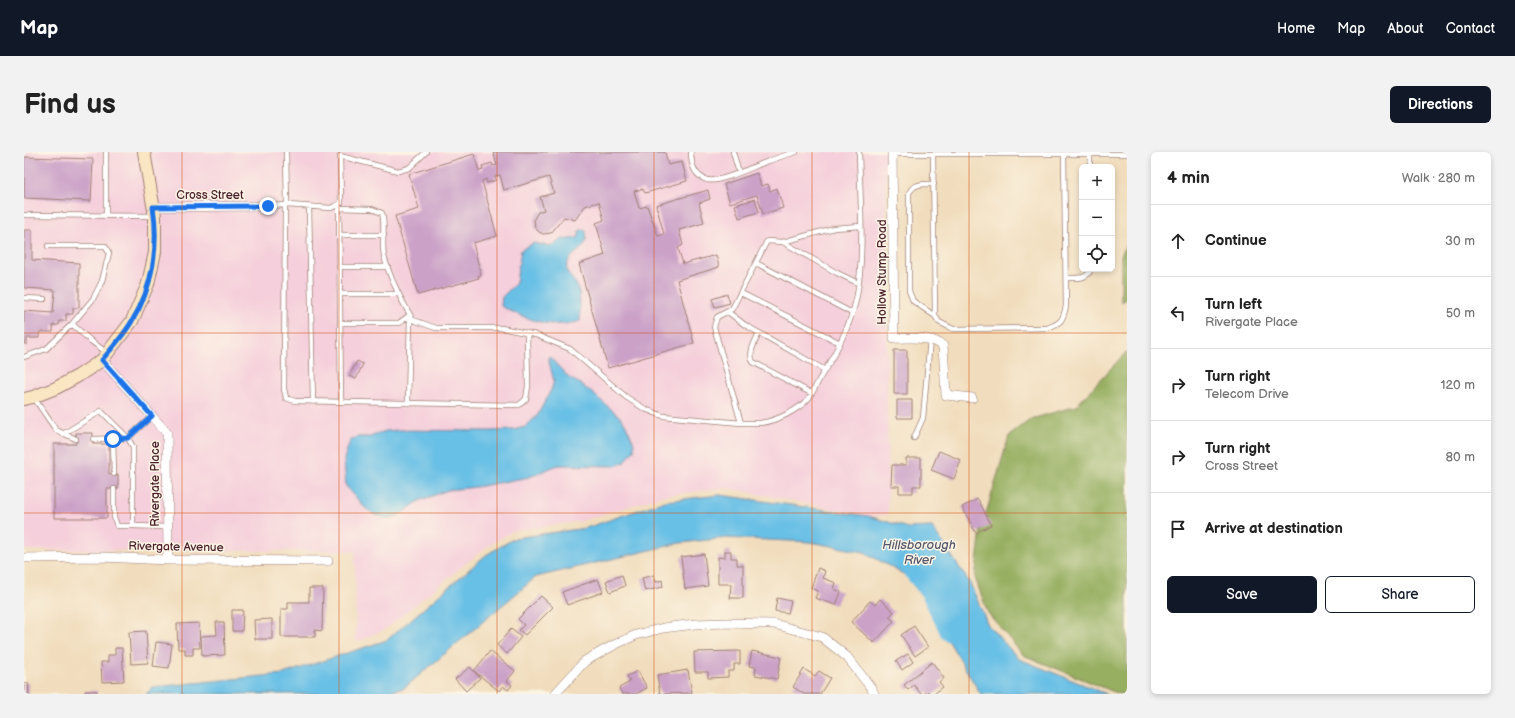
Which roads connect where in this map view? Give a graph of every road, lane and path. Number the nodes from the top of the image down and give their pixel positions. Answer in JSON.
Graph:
{"nodes":[{"id":1,"x":106,"y":152,"type":"edge"},
{"id":2,"x":144,"y":152,"type":"edge"},
{"id":3,"x":286,"y":152,"type":"edge"},
{"id":4,"x":426,"y":152,"type":"edge"},
{"id":5,"x":691,"y":152,"type":"edge"},
{"id":6,"x":733,"y":152,"type":"edge"},
{"id":7,"x":796,"y":152,"type":"edge"},
{"id":8,"x":859,"y":152,"type":"edge"},
{"id":9,"x":892,"y":153,"type":"edge"},
{"id":10,"x":340,"y":154,"type":"edge"},
{"id":11,"x":933,"y":154,"type":"junction"},
{"id":12,"x":1064,"y":154,"type":"junction"},
{"id":13,"x":1090,"y":154,"type":"junction"},
{"id":14,"x":1127,"y":154,"type":"edge"},
{"id":15,"x":1090,"y":164,"type":"edge"},
{"id":16,"x":739,"y":173,"type":"junction"},
{"id":17,"x":934,"y":184,"type":"junction"},
{"id":18,"x":286,"y":205,"type":"junction"},
{"id":19,"x":268,"y":206,"type":"joint"},
{"id":20,"x":338,"y":206,"type":"junction"},
{"id":21,"x":309,"y":207,"type":"junction"},
{"id":22,"x":154,"y":212,"type":"junction"},
{"id":23,"x":24,"y":215,"type":"edge"},
{"id":24,"x":106,"y":216,"type":"junction"},
{"id":25,"x":861,"y":226,"type":"junction"},
{"id":26,"x":339,"y":235,"type":"junction"},
{"id":27,"x":384,"y":235,"type":"junction"},
{"id":28,"x":783,"y":242,"type":"junction"},
{"id":29,"x":48,"y":246,"type":"dead end"},
{"id":30,"x":756,"y":263,"type":"junction"},
{"id":31,"x":339,"y":267,"type":"junction"},
{"id":32,"x":388,"y":267,"type":"junction"},
{"id":33,"x":1089,"y":272,"type":"edge"},
{"id":34,"x":1066,"y":278,"type":"junction"},
{"id":35,"x":858,"y":283,"type":"junction"},
{"id":36,"x":741,"y":293,"type":"junction"},
{"id":37,"x":340,"y":294,"type":"junction"},
{"id":38,"x":398,"y":294,"type":"junction"},
{"id":39,"x":24,"y":298,"type":"edge"},
{"id":40,"x":44,"y":299,"type":"dead end"},
{"id":41,"x":728,"y":312,"type":"junction"},
{"id":42,"x":852,"y":313,"type":"junction"},
{"id":43,"x":410,"y":315,"type":"junction"},
{"id":44,"x":935,"y":316,"type":"junction"},
{"id":45,"x":72,"y":324,"type":"junction"},
{"id":46,"x":340,"y":324,"type":"junction"},
{"id":47,"x":527,"y":333,"type":"junction"},
{"id":48,"x":759,"y":333,"type":"junction"},
{"id":49,"x":930,"y":339,"type":"junction"},
{"id":50,"x":840,"y":343,"type":"junction"},
{"id":51,"x":24,"y":357,"type":"edge"},
{"id":52,"x":105,"y":357,"type":"junction"},
{"id":53,"x":825,"y":370,"type":"junction"},
{"id":54,"x":811,"y":393,"type":"junction"},
{"id":55,"x":29,"y":398,"type":"edge"},
{"id":56,"x":972,"y":398,"type":"dead end"},
{"id":57,"x":313,"y":402,"type":"junction"},
{"id":58,"x":341,"y":402,"type":"junction"},
{"id":59,"x":408,"y":403,"type":"junction"},
{"id":60,"x":152,"y":416,"type":"junction"},
{"id":61,"x":741,"y":423,"type":"junction"},
{"id":62,"x":62,"y":434,"type":"junction"},
{"id":63,"x":128,"y":438,"type":"junction"},
{"id":64,"x":914,"y":438,"type":"dead end"},
{"id":65,"x":76,"y":439,"type":"dead end"},
{"id":66,"x":93,"y":439,"type":"dead end"},
{"id":67,"x":113,"y":439,"type":"junction"},
{"id":68,"x":114,"y":474,"type":"dead end"},
{"id":69,"x":114,"y":489,"type":"dead end"},
{"id":70,"x":133,"y":526,"type":"junction"},
{"id":71,"x":167,"y":527,"type":"junction"},
{"id":72,"x":24,"y":558,"type":"edge"},
{"id":73,"x":168,"y":560,"type":"junction"},
{"id":74,"x":328,"y":561,"type":"dead end"},
{"id":75,"x":555,"y":694,"type":"edge"},
{"id":76,"x":874,"y":694,"type":"edge"}],
"edges":[{"from":1,"to":24,"type":"lane"},
{"from":2,"to":22,"type":"street"},
{"from":3,"to":18,"type":"lane"},
{"from":4,"to":10,"type":"lane"},
{"from":5,"to":16,"type":"lane"},
{"from":6,"to":16,"type":"lane"},
{"from":7,"to":16,"type":"lane"},
{"from":8,"to":25,"type":"lane"},
{"from":9,"to":11,"type":"lane"},
{"from":9,"to":49,"type":"street","name":"Hollow Stump Road"},
{"from":10,"to":20,"type":"lane"},
{"from":11,"to":12,"type":"lane"},
{"from":11,"to":17,"type":"lane"},
{"from":12,"to":13,"type":"lane"},
{"from":12,"to":34,"type":"lane"},
{"from":13,"to":14,"type":"lane"},
{"from":13,"to":15,"type":"lane"},
{"from":17,"to":44,"type":"lane"},
{"from":17,"to":44,"type":"lane"},
{"from":18,"to":19,"type":"lane"},
{"from":18,"to":21,"type":"lane"},
{"from":18,"to":57,"type":"lane"},
{"from":19,"to":22,"type":"street","name":"Cross Street"},
{"from":20,"to":21,"type":"lane"},
{"from":20,"to":26,"type":"lane"},
{"from":20,"to":27,"type":"lane"},
{"from":21,"to":57,"type":"lane"},
{"from":22,"to":24,"type":"lane"},
{"from":22,"to":52,"type":"street"},
{"from":23,"to":24,"type":"lane"},
{"from":25,"to":28,"type":"lane"},
{"from":25,"to":35,"type":"lane"},
{"from":26,"to":27,"type":"lane"},
{"from":26,"to":31,"type":"lane"},
{"from":27,"to":32,"type":"lane"},
{"from":28,"to":30,"type":"lane"},
{"from":28,"to":35,"type":"lane"},
{"from":29,"to":45,"type":"lane"},
{"from":30,"to":36,"type":"lane"},
{"from":30,"to":42,"type":"lane"},
{"from":31,"to":32,"type":"lane"},
{"from":31,"to":37,"type":"lane"},
{"from":32,"to":38,"type":"lane"},
{"from":33,"to":34,"type":"lane"},
{"from":34,"to":44,"type":"lane"},
{"from":35,"to":42,"type":"lane"},
{"from":36,"to":41,"type":"lane"},
{"from":36,"to":50,"type":"lane"},
{"from":37,"to":38,"type":"lane"},
{"from":37,"to":46,"type":"lane"},
{"from":38,"to":43,"type":"lane"},
{"from":39,"to":40,"type":"lane"},
{"from":41,"to":48,"type":"lane"},
{"from":41,"to":61,"type":"lane"},
{"from":42,"to":50,"type":"lane"},
{"from":43,"to":46,"type":"lane"},
{"from":43,"to":47,"type":"lane"},
{"from":43,"to":59,"type":"lane"},
{"from":45,"to":51,"type":"lane"},
{"from":45,"to":52,"type":"lane"},
{"from":46,"to":58,"type":"lane"},
{"from":47,"to":59,"type":"lane"},
{"from":47,"to":61,"type":"lane"},
{"from":48,"to":53,"type":"lane"},
{"from":48,"to":54,"type":"lane"},
{"from":49,"to":56,"type":"street"},
{"from":49,"to":64,"type":"lane"},
{"from":50,"to":53,"type":"lane"},
{"from":52,"to":55,"type":"street"},
{"from":52,"to":60,"type":"street","name":"Rivergate Place"},
{"from":53,"to":54,"type":"lane"},
{"from":54,"to":61,"type":"lane"},
{"from":55,"to":62,"type":"lane"},
{"from":57,"to":58,"type":"lane"},
{"from":58,"to":59,"type":"lane"},
{"from":60,"to":63,"type":"lane"},
{"from":60,"to":71,"type":"street","name":"Rivergate Place"},
{"from":62,"to":63,"type":"lane"},
{"from":62,"to":65,"type":"lane"},
{"from":63,"to":67,"type":"lane"},
{"from":63,"to":70,"type":"lane"},
{"from":66,"to":67,"type":"lane"},
{"from":67,"to":68,"type":"lane"},
{"from":69,"to":70,"type":"lane"},
{"from":70,"to":71,"type":"lane"},
{"from":71,"to":73,"type":"street","name":"Rivergate Place"},
{"from":72,"to":73,"type":"street","name":"Rivergate Avenue"},
{"from":73,"to":74,"type":"street","name":"Rivergate Avenue"},
{"from":75,"to":76,"type":"street"}]}
